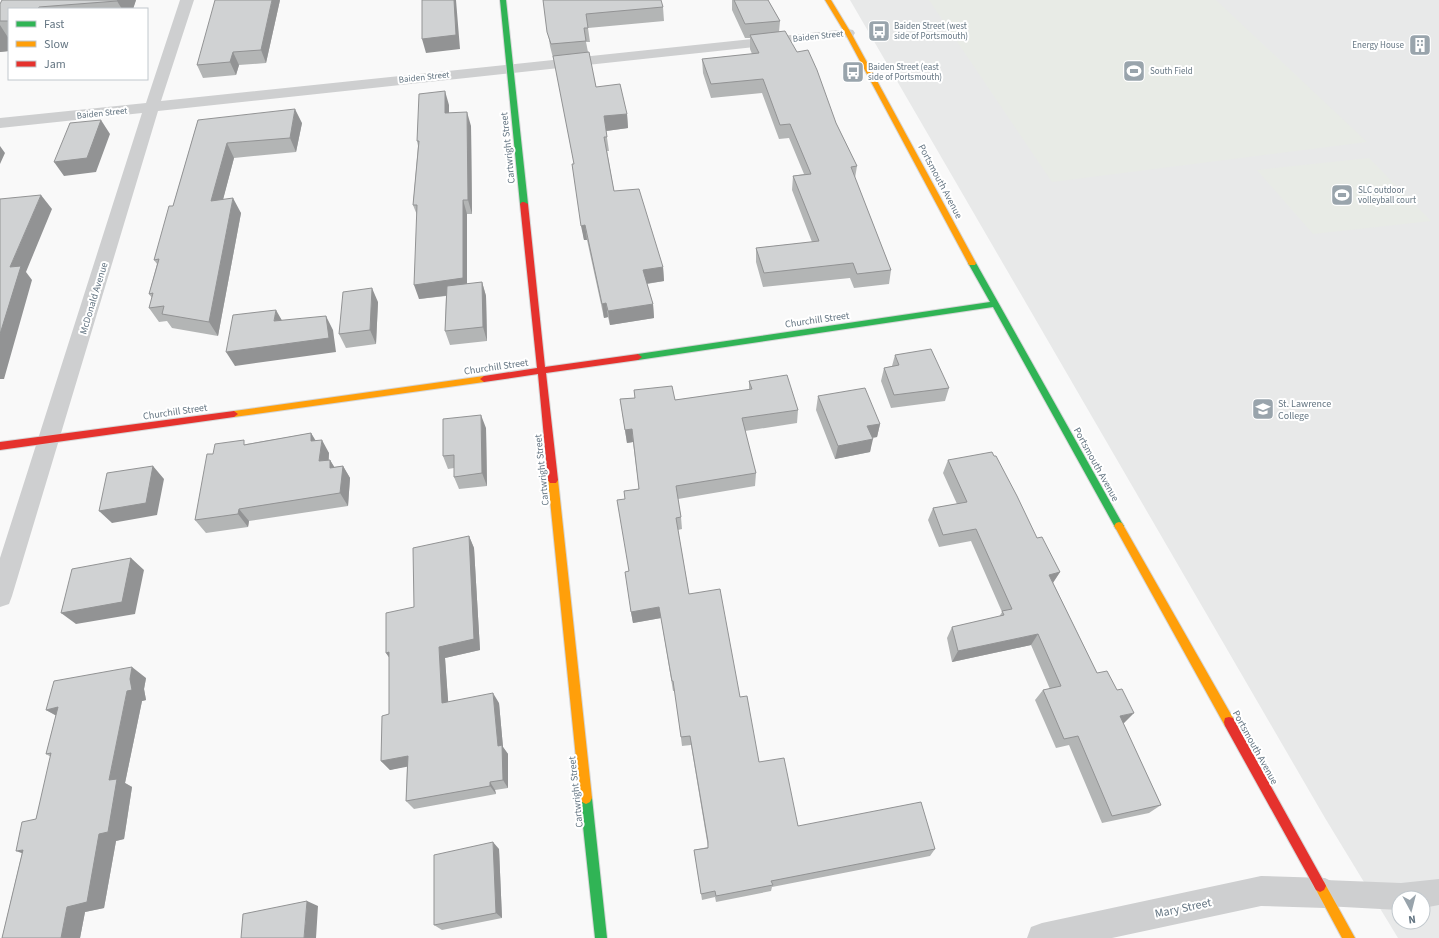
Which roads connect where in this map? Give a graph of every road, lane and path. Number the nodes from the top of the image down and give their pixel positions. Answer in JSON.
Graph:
{"nodes":[{"id":1,"x":188,"y":0,"type":"edge"},
{"id":2,"x":503,"y":0,"type":"edge"},
{"id":3,"x":828,"y":0,"type":"edge"},
{"id":4,"x":848,"y":33,"type":"junction"},
{"id":5,"x":510,"y":68,"type":"junction"},
{"id":6,"x":152,"y":107,"type":"junction"},
{"id":7,"x":0,"y":123,"type":"edge"},
{"id":8,"x":995,"y":304,"type":"junction"},
{"id":9,"x":542,"y":371,"type":"junction"},
{"id":10,"x":49,"y":438,"type":"junction"},
{"id":11,"x":0,"y":446,"type":"edge"},
{"id":12,"x":0,"y":596,"type":"edge"},
{"id":13,"x":1439,"y":892,"type":"edge"},
{"id":14,"x":1326,"y":893,"type":"junction"},
{"id":15,"x":601,"y":938,"type":"edge"},
{"id":16,"x":1042,"y":938,"type":"edge"},
{"id":17,"x":1349,"y":938,"type":"edge"}],
"edges":[{"from":1,"to":6,"type":"street","name":"McDonald Avenue"},
{"from":2,"to":5,"type":"street","name":"Cartwright Street"},
{"from":3,"to":4,"type":"street","name":"Portsmouth Avenue"},
{"from":4,"to":5,"type":"street","name":"Baiden Street"},
{"from":4,"to":8,"type":"street","name":"Portsmouth Avenue"},
{"from":5,"to":6,"type":"street","name":"Baiden Street"},
{"from":5,"to":9,"type":"street","name":"Cartwright Street"},
{"from":6,"to":7,"type":"street","name":"Baiden Street"},
{"from":6,"to":10,"type":"street","name":"McDonald Avenue"},
{"from":8,"to":9,"type":"street","name":"Churchill Street"},
{"from":8,"to":14,"type":"street","name":"Portsmouth Avenue"},
{"from":9,"to":10,"type":"street","name":"Churchill Street"},
{"from":9,"to":15,"type":"street","name":"Cartwright Street"},
{"from":10,"to":11,"type":"street","name":"Churchill Street"},
{"from":10,"to":12,"type":"street","name":"McDonald Avenue"},
{"from":13,"to":14,"type":"lane"},
{"from":14,"to":16,"type":"street","name":"Mary Street"},
{"from":14,"to":17,"type":"street","name":"Portsmouth Avenue"}]}
